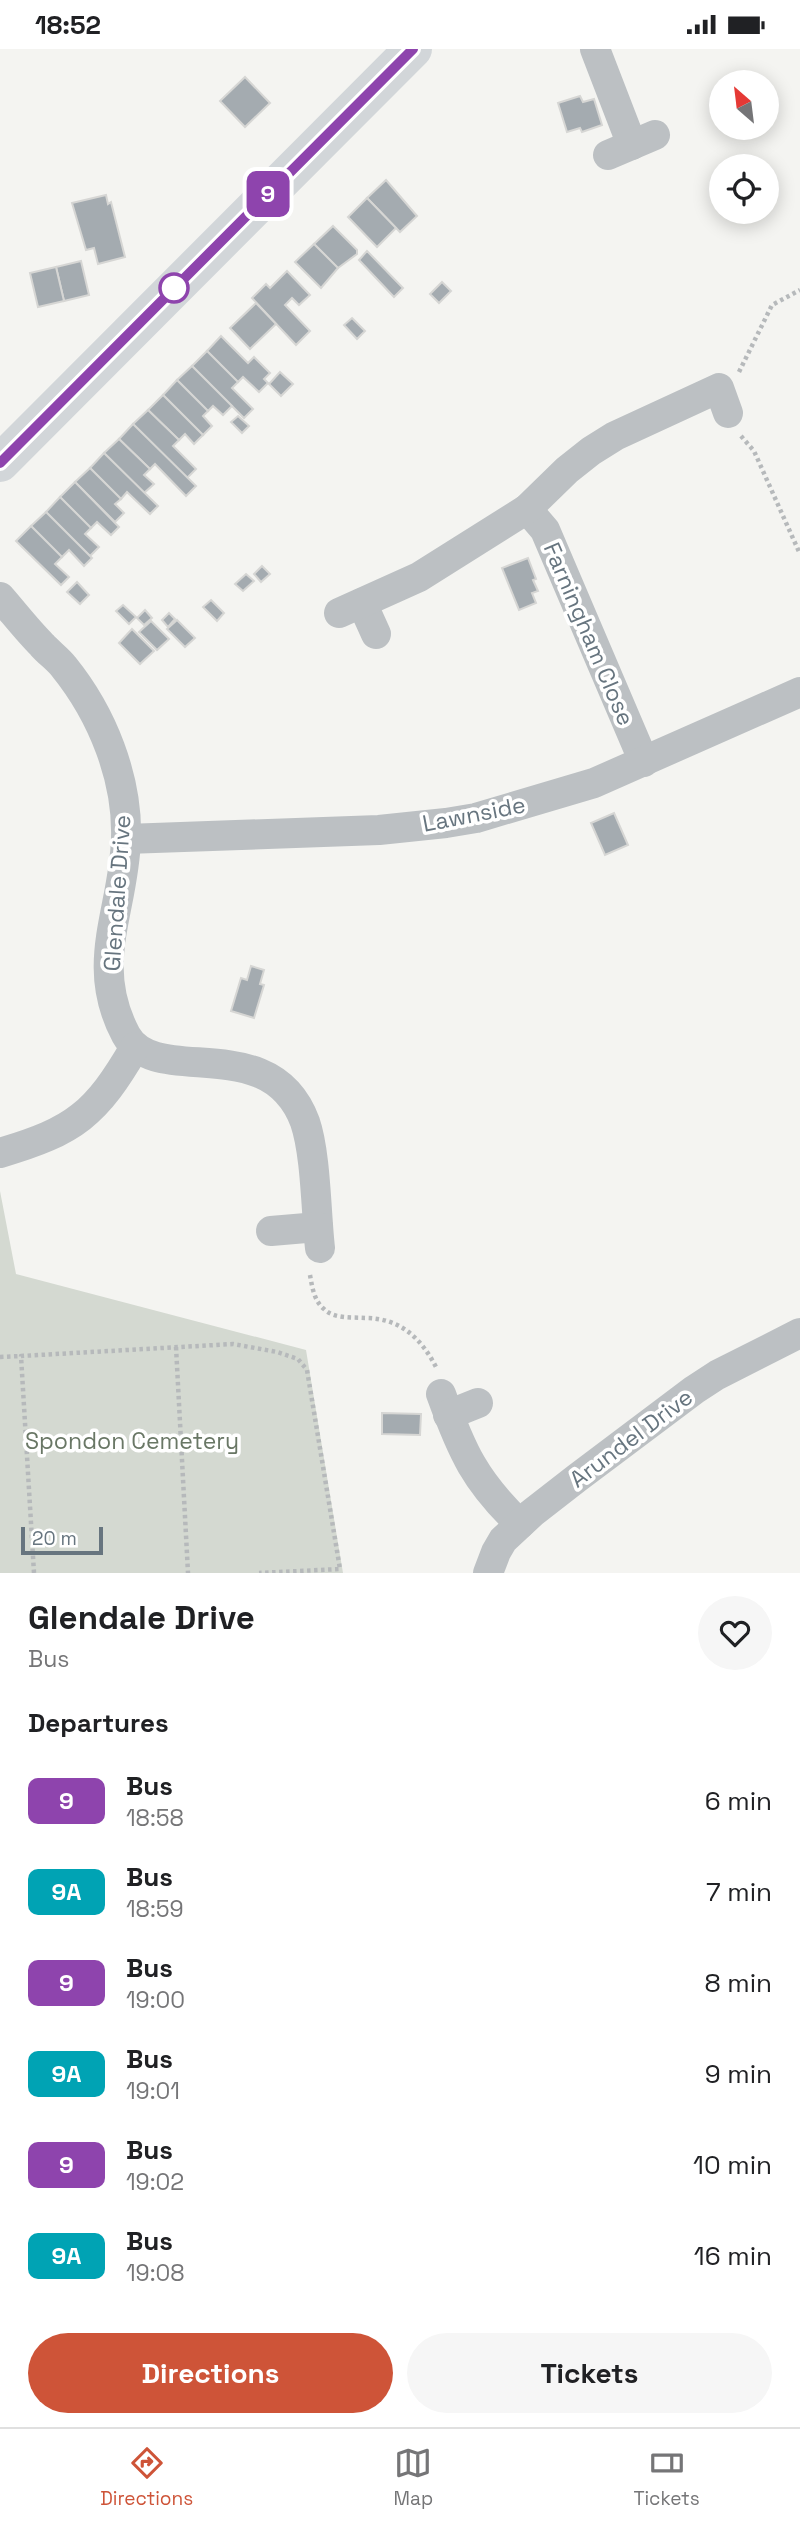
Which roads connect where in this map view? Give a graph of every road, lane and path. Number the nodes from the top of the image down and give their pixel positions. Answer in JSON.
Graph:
{"nodes":[{"id":1,"x":413,"y":49,"type":"edge"},
{"id":2,"x":595,"y":49,"type":"edge"},
{"id":3,"x":632,"y":145,"type":"dead end"},
{"id":4,"x":800,"y":290,"type":"edge"},
{"id":5,"x":724,"y":400,"type":"junction"},
{"id":6,"x":0,"y":463,"type":"edge"},
{"id":7,"x":527,"y":509,"type":"junction"},
{"id":8,"x":800,"y":554,"type":"edge"},
{"id":9,"x":0,"y":597,"type":"edge"},
{"id":10,"x":376,"y":634,"type":"dead end"},
{"id":11,"x":800,"y":692,"type":"edge"},
{"id":12,"x":644,"y":762,"type":"junction"},
{"id":13,"x":126,"y":839,"type":"junction"},
{"id":14,"x":135,"y":1047,"type":"junction"},
{"id":15,"x":0,"y":1153,"type":"edge"},
{"id":16,"x":271,"y":1231,"type":"dead end"},
{"id":17,"x":319,"y":1237,"type":"junction"},
{"id":18,"x":800,"y":1333,"type":"edge"},
{"id":19,"x":176,"y":1347,"type":"junction"},
{"id":20,"x":21,"y":1356,"type":"junction"},
{"id":21,"x":0,"y":1357,"type":"edge"},
{"id":22,"x":478,"y":1403,"type":"dead end"},
{"id":23,"x":445,"y":1404,"type":"junction"},
{"id":24,"x":520,"y":1524,"type":"junction"},
{"id":25,"x":34,"y":1573,"type":"edge"},
{"id":26,"x":188,"y":1573,"type":"edge"},
{"id":27,"x":258,"y":1573,"type":"edge"},
{"id":28,"x":488,"y":1573,"type":"edge"}],
"edges":[{"from":1,"to":6,"type":"main road"},
{"from":2,"to":3,"type":"street"},
{"from":4,"to":5,"type":"path"},
{"from":5,"to":7,"type":"street"},
{"from":5,"to":8,"type":"path"},
{"from":7,"to":10,"type":"street"},
{"from":7,"to":12,"type":"street","name":"Farningham Close"},
{"from":9,"to":13,"type":"street","name":"Glendale Drive"},
{"from":11,"to":12,"type":"street","name":"Lawnside"},
{"from":12,"to":13,"type":"street","name":"Lawnside"},
{"from":13,"to":14,"type":"street","name":"Glendale Drive"},
{"from":14,"to":15,"type":"street"},
{"from":14,"to":17,"type":"street"},
{"from":16,"to":17,"type":"street"},
{"from":17,"to":23,"type":"path"},
{"from":18,"to":24,"type":"street","name":"Arundel Drive"},
{"from":19,"to":20,"type":"path"},
{"from":19,"to":26,"type":"path"},
{"from":19,"to":27,"type":"path"},
{"from":20,"to":21,"type":"path"},
{"from":20,"to":25,"type":"path"},
{"from":22,"to":23,"type":"street"},
{"from":23,"to":24,"type":"street"},
{"from":24,"to":28,"type":"street","name":"Arundel Drive"}]}
